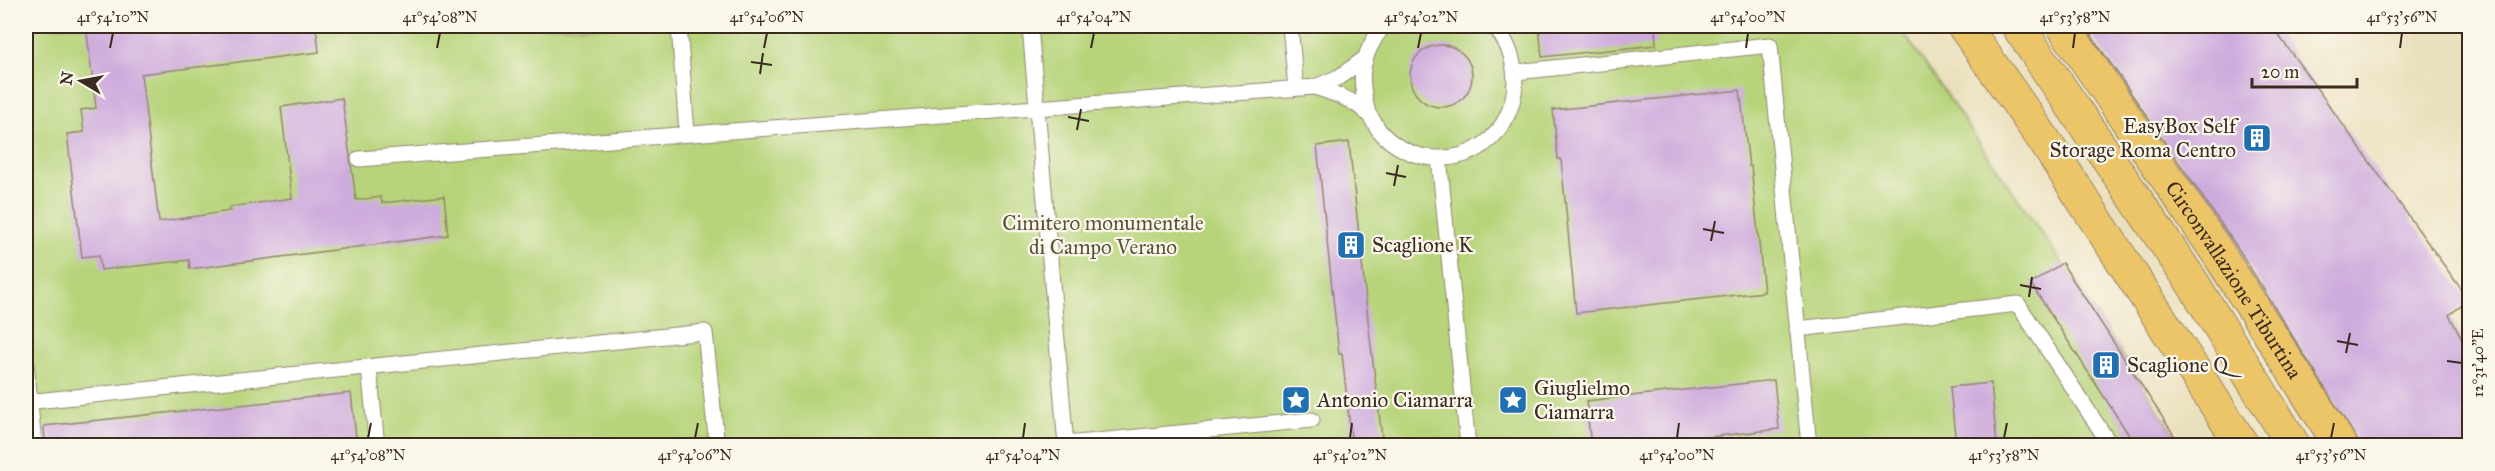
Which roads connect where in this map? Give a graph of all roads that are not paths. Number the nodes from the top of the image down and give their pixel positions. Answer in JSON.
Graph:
{"nodes":[{"id":1,"x":679,"y":26,"type":"edge"},
{"id":2,"x":1030,"y":26,"type":"edge"},
{"id":3,"x":1290,"y":26,"type":"edge"},
{"id":4,"x":1383,"y":26,"type":"edge"},
{"id":5,"x":1494,"y":26,"type":"edge"},
{"id":6,"x":1964,"y":26,"type":"edge"},
{"id":7,"x":2018,"y":26,"type":"edge"},
{"id":8,"x":2063,"y":26,"type":"edge"},
{"id":9,"x":1364,"y":59,"type":"junction"},
{"id":10,"x":1516,"y":72,"type":"junction"},
{"id":11,"x":1315,"y":87,"type":"junction"},
{"id":12,"x":1296,"y":88,"type":"junction"},
{"id":13,"x":1037,"y":107,"type":"junction"},
{"id":14,"x":1368,"y":113,"type":"junction"},
{"id":15,"x":687,"y":133,"type":"junction"},
{"id":16,"x":1439,"y":158,"type":"junction"},
{"id":17,"x":359,"y":159,"type":"dead end"},
{"id":18,"x":1797,"y":329,"type":"junction"},
{"id":19,"x":26,"y":362,"type":"edge"},
{"id":20,"x":369,"y":368,"type":"junction"},
{"id":21,"x":28,"y":402,"type":"edge"},
{"id":22,"x":1312,"y":420,"type":"dead end"},
{"id":23,"x":1066,"y":445,"type":"edge"},
{"id":24,"x":34,"y":446,"type":"edge"},
{"id":25,"x":377,"y":446,"type":"edge"},
{"id":26,"x":717,"y":446,"type":"edge"},
{"id":27,"x":1468,"y":446,"type":"edge"},
{"id":28,"x":1809,"y":446,"type":"edge"},
{"id":29,"x":2111,"y":446,"type":"edge"},
{"id":30,"x":2243,"y":446,"type":"edge"},
{"id":31,"x":2294,"y":446,"type":"edge"},
{"id":32,"x":2341,"y":446,"type":"edge"}],
"edges":[{"from":1,"to":15,"type":"lane"},
{"from":2,"to":13,"type":"lane"},
{"from":3,"to":12,"type":"lane"},
{"from":4,"to":9,"type":"lane"},
{"from":5,"to":10,"type":"lane"},
{"from":6,"to":30,"type":"highway"},
{"from":7,"to":31,"type":"highway","name":"Circonvallazione Tiburtina"},
{"from":8,"to":32,"type":"highway","name":"Circonvallazione Tiburtina"},
{"from":9,"to":11,"type":"lane"},
{"from":9,"to":14,"type":"lane"},
{"from":10,"to":16,"type":"lane"},
{"from":10,"to":18,"type":"lane"},
{"from":11,"to":12,"type":"lane"},
{"from":11,"to":14,"type":"lane"},
{"from":12,"to":13,"type":"lane"},
{"from":13,"to":15,"type":"lane"},
{"from":13,"to":23,"type":"lane"},
{"from":14,"to":16,"type":"lane"},
{"from":15,"to":17,"type":"lane"},
{"from":16,"to":27,"type":"lane"},
{"from":18,"to":28,"type":"lane"},
{"from":18,"to":29,"type":"lane"},
{"from":19,"to":21,"type":"lane"},
{"from":20,"to":21,"type":"lane"},
{"from":20,"to":25,"type":"lane"},
{"from":20,"to":26,"type":"lane"},
{"from":21,"to":24,"type":"lane"},
{"from":22,"to":23,"type":"lane"}]}
